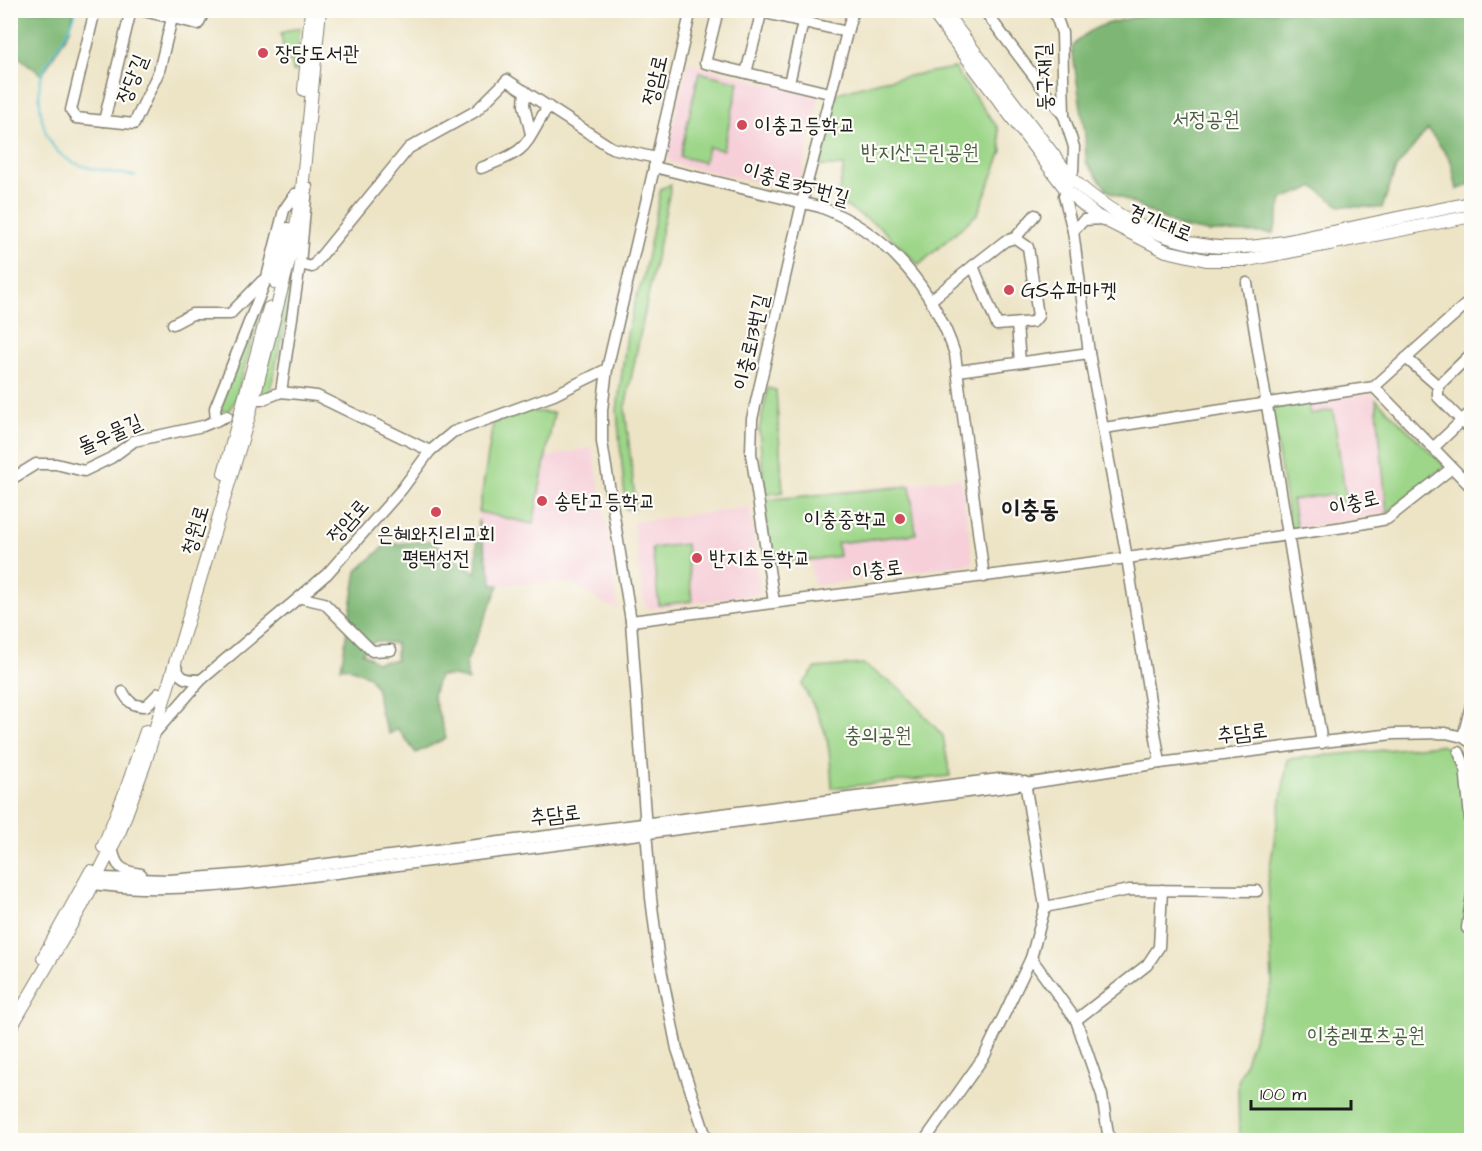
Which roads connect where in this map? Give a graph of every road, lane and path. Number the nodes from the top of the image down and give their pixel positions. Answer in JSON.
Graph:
{"nodes":[{"id":1,"x":95,"y":10,"type":"edge"},
{"id":2,"x":131,"y":10,"type":"edge"},
{"id":3,"x":139,"y":10,"type":"edge"},
{"id":4,"x":205,"y":10,"type":"edge"},
{"id":5,"x":311,"y":10,"type":"edge"},
{"id":6,"x":320,"y":10,"type":"edge"},
{"id":7,"x":691,"y":10,"type":"edge"},
{"id":8,"x":718,"y":10,"type":"edge"},
{"id":9,"x":853,"y":10,"type":"edge"},
{"id":10,"x":931,"y":10,"type":"edge"},
{"id":11,"x":943,"y":10,"type":"edge"},
{"id":12,"x":984,"y":10,"type":"edge"},
{"id":13,"x":1054,"y":10,"type":"edge"},
{"id":14,"x":759,"y":11,"type":"edge"},
{"id":15,"x":173,"y":15,"type":"edge"},
{"id":16,"x":803,"y":22,"type":"junction"},
{"id":17,"x":846,"y":32,"type":"junction"},
{"id":18,"x":746,"y":73,"type":"junction"},
{"id":19,"x":1063,"y":80,"type":"junction"},
{"id":20,"x":789,"y":83,"type":"junction"},
{"id":21,"x":1040,"y":86,"type":"junction"},
{"id":22,"x":525,"y":91,"type":"junction"},
{"id":23,"x":829,"y":93,"type":"junction"},
{"id":24,"x":548,"y":106,"type":"junction"},
{"id":25,"x":1064,"y":116,"type":"junction"},
{"id":26,"x":104,"y":121,"type":"junction"},
{"id":27,"x":309,"y":127,"type":"junction"},
{"id":28,"x":531,"y":134,"type":"junction"},
{"id":29,"x":655,"y":163,"type":"junction"},
{"id":30,"x":481,"y":168,"type":"dead end"},
{"id":31,"x":1071,"y":178,"type":"junction"},
{"id":32,"x":1067,"y":191,"type":"junction"},
{"id":33,"x":295,"y":194,"type":"junction"},
{"id":34,"x":803,"y":203,"type":"junction"},
{"id":35,"x":1472,"y":203,"type":"edge"},
{"id":36,"x":1035,"y":215,"type":"dead end"},
{"id":37,"x":1472,"y":216,"type":"edge"},
{"id":38,"x":1103,"y":219,"type":"junction"},
{"id":39,"x":1073,"y":231,"type":"junction"},
{"id":40,"x":1015,"y":238,"type":"junction"},
{"id":41,"x":300,"y":264,"type":"junction"},
{"id":42,"x":973,"y":266,"type":"junction"},
{"id":43,"x":267,"y":277,"type":"junction"},
{"id":44,"x":1247,"y":283,"type":"dead end"},
{"id":45,"x":931,"y":300,"type":"junction"},
{"id":46,"x":1469,"y":305,"type":"edge"},
{"id":47,"x":173,"y":324,"type":"dead end"},
{"id":48,"x":1017,"y":325,"type":"junction"},
{"id":49,"x":1089,"y":353,"type":"junction"},
{"id":50,"x":1472,"y":353,"type":"edge"},
{"id":51,"x":1406,"y":358,"type":"junction"},
{"id":52,"x":1020,"y":362,"type":"junction"},
{"id":53,"x":607,"y":369,"type":"junction"},
{"id":54,"x":957,"y":371,"type":"junction"},
{"id":55,"x":1438,"y":386,"type":"junction"},
{"id":56,"x":1374,"y":387,"type":"junction"},
{"id":57,"x":281,"y":392,"type":"junction"},
{"id":58,"x":261,"y":400,"type":"dead end"},
{"id":59,"x":1265,"y":404,"type":"junction"},
{"id":60,"x":1472,"y":411,"type":"edge"},
{"id":61,"x":227,"y":416,"type":"dead end"},
{"id":62,"x":216,"y":420,"type":"junction"},
{"id":63,"x":1461,"y":420,"type":"junction"},
{"id":64,"x":1104,"y":428,"type":"junction"},
{"id":65,"x":1472,"y":431,"type":"edge"},
{"id":66,"x":1433,"y":448,"type":"junction"},
{"id":67,"x":430,"y":451,"type":"junction"},
{"id":68,"x":1452,"y":468,"type":"junction"},
{"id":69,"x":10,"y":480,"type":"edge"},
{"id":70,"x":1472,"y":488,"type":"edge"},
{"id":71,"x":1287,"y":536,"type":"junction"},
{"id":72,"x":1127,"y":558,"type":"junction"},
{"id":73,"x":984,"y":577,"type":"junction"},
{"id":74,"x":302,"y":598,"type":"junction"},
{"id":75,"x":774,"y":602,"type":"junction"},
{"id":76,"x":631,"y":621,"type":"junction"},
{"id":77,"x":391,"y":650,"type":"dead end"},
{"id":78,"x":175,"y":663,"type":"junction"},
{"id":79,"x":201,"y":680,"type":"junction"},
{"id":80,"x":123,"y":692,"type":"dead end"},
{"id":81,"x":159,"y":693,"type":"junction"},
{"id":82,"x":1472,"y":701,"type":"edge"},
{"id":83,"x":148,"y":739,"type":"junction"},
{"id":84,"x":1467,"y":740,"type":"edge"},
{"id":85,"x":1322,"y":743,"type":"junction"},
{"id":86,"x":1459,"y":752,"type":"dead end"},
{"id":87,"x":1160,"y":763,"type":"junction"},
{"id":88,"x":1025,"y":782,"type":"junction"},
{"id":89,"x":646,"y":828,"type":"junction"},
{"id":90,"x":1472,"y":838,"type":"edge"},
{"id":91,"x":112,"y":846,"type":"junction"},
{"id":92,"x":171,"y":880,"type":"junction"},
{"id":93,"x":91,"y":881,"type":"junction"},
{"id":94,"x":124,"y":887,"type":"junction"},
{"id":95,"x":1162,"y":890,"type":"junction"},
{"id":96,"x":1257,"y":891,"type":"dead end"},
{"id":97,"x":1472,"y":894,"type":"edge"},
{"id":98,"x":82,"y":906,"type":"junction"},
{"id":99,"x":1045,"y":907,"type":"junction"},
{"id":100,"x":1467,"y":928,"type":"dead end"},
{"id":101,"x":1031,"y":958,"type":"junction"},
{"id":102,"x":10,"y":1013,"type":"edge"},
{"id":103,"x":1076,"y":1020,"type":"junction"},
{"id":104,"x":10,"y":1029,"type":"edge"},
{"id":105,"x":707,"y":1140,"type":"edge"},
{"id":106,"x":925,"y":1140,"type":"edge"},
{"id":107,"x":1109,"y":1140,"type":"edge"}],
"edges":[{"from":1,"to":26,"type":"street","name":"장당길"},
{"from":2,"to":26,"type":"street","name":"장당길"},
{"from":3,"to":15,"type":"street"},
{"from":4,"to":15,"type":"street"},
{"from":5,"to":33,"type":"main road","name":"청원로"},
{"from":6,"to":27,"type":"main road","name":"청원로"},
{"from":7,"to":29,"type":"street","name":"정암로"},
{"from":8,"to":18,"type":"street"},
{"from":9,"to":17,"type":"street","name":"이충로13번길"},
{"from":10,"to":32,"type":"main road","name":"경기대로"},
{"from":11,"to":31,"type":"main road","name":"경기대로"},
{"from":12,"to":21,"type":"street"},
{"from":13,"to":19,"type":"street","name":"둥구재길"},
{"from":14,"to":16,"type":"street"},
{"from":14,"to":18,"type":"street"},
{"from":15,"to":26,"type":"street","name":"장당길"},
{"from":16,"to":17,"type":"street"},
{"from":16,"to":20,"type":"street"},
{"from":17,"to":23,"type":"street","name":"이충로13번길"},
{"from":18,"to":20,"type":"street"},
{"from":19,"to":21,"type":"street"},
{"from":19,"to":25,"type":"street","name":"둥구재길"},
{"from":20,"to":23,"type":"street"},
{"from":21,"to":25,"type":"street"},
{"from":22,"to":24,"type":"street"},
{"from":22,"to":28,"type":"street"},
{"from":22,"to":41,"type":"street"},
{"from":23,"to":34,"type":"street","name":"이충로13번길"},
{"from":24,"to":28,"type":"street"},
{"from":24,"to":29,"type":"street"},
{"from":25,"to":31,"type":"street","name":"둥구재길"},
{"from":27,"to":41,"type":"street"},
{"from":27,"to":78,"type":"main road","name":"청원로"},
{"from":28,"to":30,"type":"street"},
{"from":29,"to":34,"type":"street","name":"이충로35번길"},
{"from":29,"to":53,"type":"street","name":"정암로"},
{"from":31,"to":32,"type":"street"},
{"from":31,"to":35,"type":"main road","name":"경기대로"},
{"from":32,"to":38,"type":"main road","name":"경기대로"},
{"from":32,"to":39,"type":"street"},
{"from":33,"to":43,"type":"street"},
{"from":33,"to":81,"type":"main road","name":"청원로"},
{"from":34,"to":45,"type":"street","name":"이충로35번길"},
{"from":34,"to":75,"type":"street","name":"이충로13번길"},
{"from":36,"to":40,"type":"street"},
{"from":37,"to":38,"type":"main road","name":"경기대로"},
{"from":38,"to":39,"type":"street"},
{"from":39,"to":49,"type":"street"},
{"from":40,"to":42,"type":"street"},
{"from":40,"to":48,"type":"street"},
{"from":41,"to":57,"type":"street"},
{"from":42,"to":45,"type":"street"},
{"from":42,"to":48,"type":"street"},
{"from":43,"to":47,"type":"street"},
{"from":43,"to":62,"type":"street"},
{"from":44,"to":59,"type":"street"},
{"from":45,"to":54,"type":"street","name":"이충로35번길"},
{"from":46,"to":51,"type":"street"},
{"from":48,"to":52,"type":"street"},
{"from":49,"to":52,"type":"street"},
{"from":49,"to":64,"type":"street"},
{"from":50,"to":55,"type":"street"},
{"from":51,"to":55,"type":"street"},
{"from":51,"to":56,"type":"street"},
{"from":52,"to":54,"type":"street"},
{"from":53,"to":67,"type":"street","name":"정암로"},
{"from":53,"to":76,"type":"street","name":"정암로"},
{"from":54,"to":73,"type":"street","name":"이충로35번길"},
{"from":55,"to":63,"type":"street"},
{"from":56,"to":59,"type":"street"},
{"from":56,"to":66,"type":"street"},
{"from":57,"to":58,"type":"street"},
{"from":57,"to":67,"type":"street"},
{"from":59,"to":64,"type":"street"},
{"from":59,"to":71,"type":"street"},
{"from":60,"to":63,"type":"street"},
{"from":61,"to":62,"type":"street","name":"돌우물길"},
{"from":62,"to":69,"type":"street","name":"돌우물길"},
{"from":63,"to":65,"type":"street"},
{"from":63,"to":66,"type":"street"},
{"from":64,"to":72,"type":"street"},
{"from":66,"to":68,"type":"street"},
{"from":67,"to":74,"type":"street","name":"정암로"},
{"from":68,"to":70,"type":"street"},
{"from":68,"to":71,"type":"street","name":"이충로"},
{"from":71,"to":72,"type":"street","name":"이충로"},
{"from":71,"to":85,"type":"street"},
{"from":72,"to":73,"type":"street","name":"이충로"},
{"from":72,"to":87,"type":"street"},
{"from":73,"to":75,"type":"street","name":"이충로"},
{"from":74,"to":77,"type":"street"},
{"from":74,"to":79,"type":"street","name":"정암로"},
{"from":75,"to":76,"type":"street","name":"이충로"},
{"from":76,"to":89,"type":"street","name":"정암로"},
{"from":78,"to":79,"type":"street"},
{"from":78,"to":83,"type":"main road","name":"청원로"},
{"from":79,"to":83,"type":"street","name":"정암로"},
{"from":80,"to":81,"type":"street"},
{"from":81,"to":83,"type":"main road","name":"청원로"},
{"from":82,"to":84,"type":"street"},
{"from":83,"to":91,"type":"main road","name":"청원로"},
{"from":83,"to":93,"type":"main road","name":"청원로"},
{"from":84,"to":85,"type":"street","name":"추담로"},
{"from":85,"to":87,"type":"street","name":"추담로"},
{"from":86,"to":90,"type":"street"},
{"from":87,"to":88,"type":"street","name":"추담로"},
{"from":88,"to":89,"type":"street","name":"추담로"},
{"from":88,"to":99,"type":"street"},
{"from":89,"to":92,"type":"street","name":"추담로"},
{"from":89,"to":94,"type":"street","name":"추담로"},
{"from":89,"to":105,"type":"street"},
{"from":91,"to":92,"type":"street"},
{"from":91,"to":93,"type":"main road","name":"청원로"},
{"from":92,"to":93,"type":"street","name":"추담로"},
{"from":93,"to":94,"type":"street","name":"추담로"},
{"from":93,"to":98,"type":"main road","name":"청원로"},
{"from":93,"to":102,"type":"main road","name":"청원로"},
{"from":94,"to":98,"type":"street"},
{"from":95,"to":96,"type":"street"},
{"from":95,"to":99,"type":"street"},
{"from":95,"to":103,"type":"street"},
{"from":97,"to":100,"type":"street"},
{"from":98,"to":104,"type":"main road","name":"청원로"},
{"from":99,"to":101,"type":"street"},
{"from":101,"to":103,"type":"street"},
{"from":101,"to":106,"type":"street"},
{"from":103,"to":107,"type":"street"}]}
